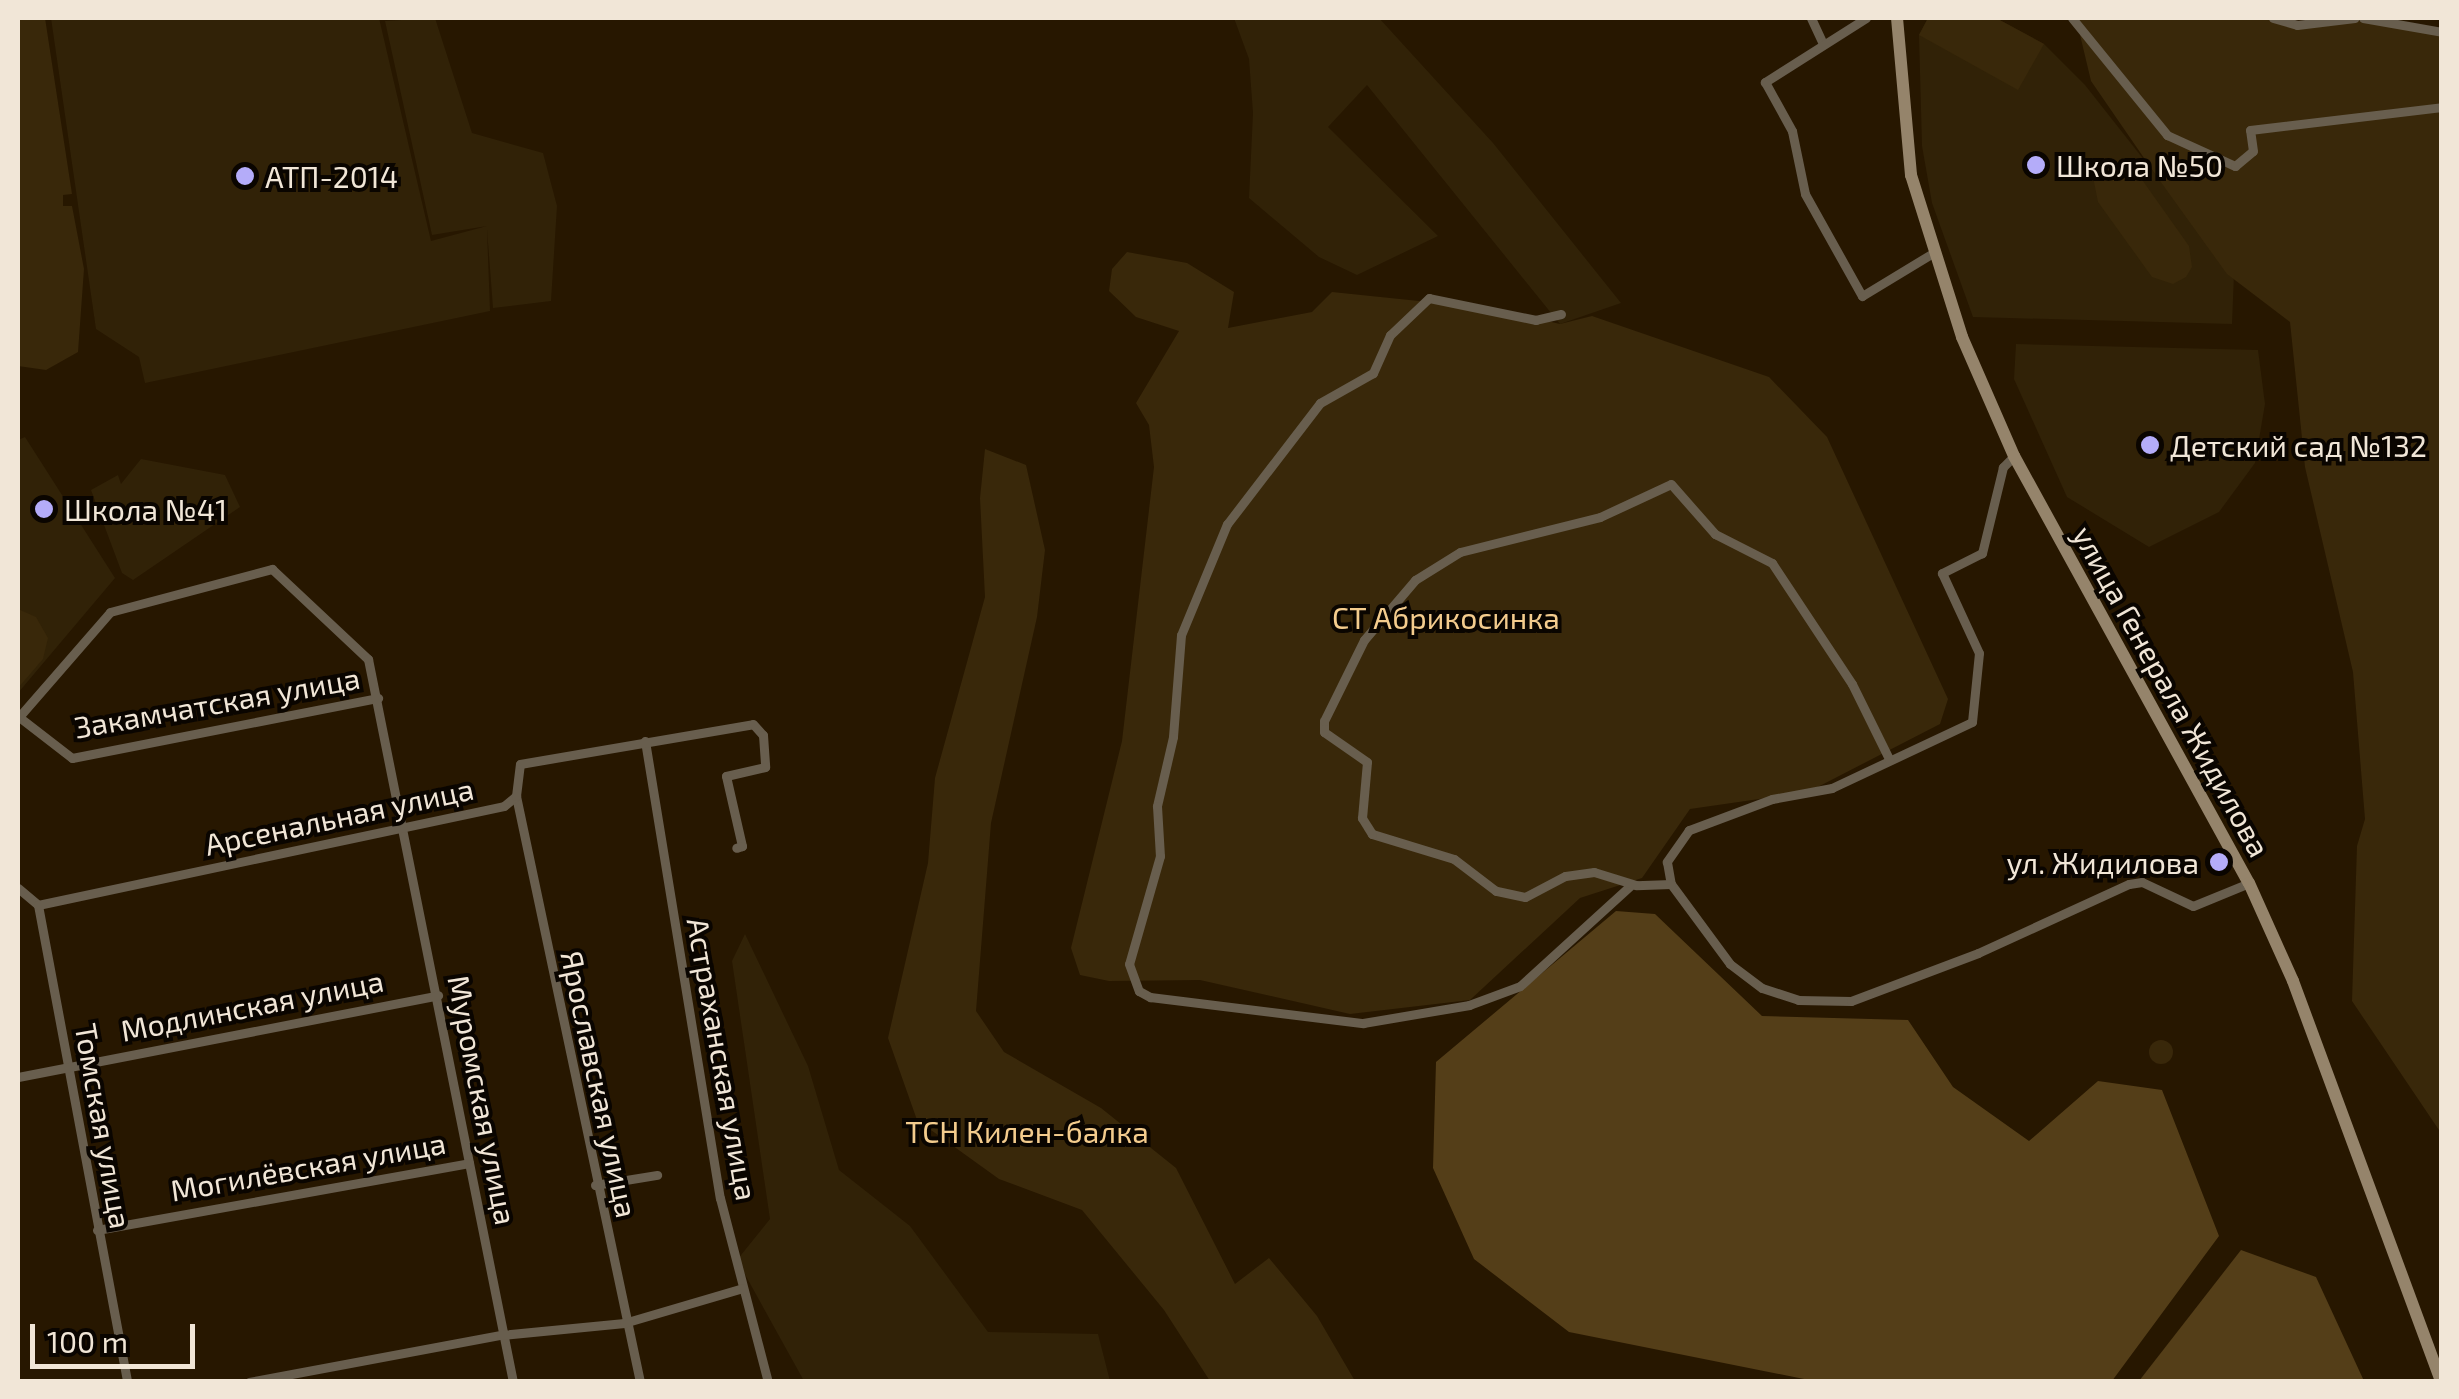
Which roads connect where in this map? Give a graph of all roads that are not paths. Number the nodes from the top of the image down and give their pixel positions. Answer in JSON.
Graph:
{"nodes":[{"id":1,"x":1812,"y":18,"type":"edge"},
{"id":2,"x":1866,"y":18,"type":"edge"},
{"id":3,"x":1897,"y":18,"type":"edge"},
{"id":4,"x":2072,"y":18,"type":"edge"},
{"id":5,"x":2274,"y":18,"type":"edge"},
{"id":6,"x":2355,"y":18,"type":"edge"},
{"id":7,"x":2363,"y":18,"type":"edge"},
{"id":8,"x":2442,"y":32,"type":"edge"},
{"id":9,"x":1823,"y":44,"type":"junction"},
{"id":10,"x":2442,"y":107,"type":"edge"},
{"id":11,"x":1933,"y":253,"type":"junction"},
{"id":12,"x":1561,"y":314,"type":"dead end"},
{"id":13,"x":2014,"y":456,"type":"junction"},
{"id":14,"x":378,"y":698,"type":"junction"},
{"id":15,"x":18,"y":718,"type":"edge"},
{"id":16,"x":645,"y":741,"type":"junction"},
{"id":17,"x":1890,"y":759,"type":"junction"},
{"id":18,"x":516,"y":796,"type":"junction"},
{"id":19,"x":406,"y":828,"type":"junction"},
{"id":20,"x":736,"y":848,"type":"dead end"},
{"id":21,"x":2250,"y":882,"type":"junction"},
{"id":22,"x":1632,"y":884,"type":"junction"},
{"id":23,"x":1672,"y":884,"type":"junction"},
{"id":24,"x":18,"y":888,"type":"edge"},
{"id":25,"x":38,"y":905,"type":"junction"},
{"id":26,"x":438,"y":995,"type":"junction"},
{"id":27,"x":68,"y":1066,"type":"junction"},
{"id":28,"x":18,"y":1077,"type":"edge"},
{"id":29,"x":468,"y":1163,"type":"junction"},
{"id":30,"x":657,"y":1174,"type":"dead end"},
{"id":31,"x":596,"y":1185,"type":"junction"},
{"id":32,"x":96,"y":1230,"type":"junction"},
{"id":33,"x":743,"y":1288,"type":"junction"},
{"id":34,"x":624,"y":1323,"type":"junction"},
{"id":35,"x":502,"y":1335,"type":"junction"},
{"id":36,"x":127,"y":1382,"type":"edge"},
{"id":37,"x":249,"y":1382,"type":"edge"},
{"id":38,"x":513,"y":1382,"type":"edge"},
{"id":39,"x":640,"y":1382,"type":"edge"},
{"id":40,"x":768,"y":1382,"type":"edge"},
{"id":41,"x":2441,"y":1382,"type":"edge"}],
"edges":[{"from":1,"to":9,"type":"street"},
{"from":2,"to":9,"type":"street"},
{"from":3,"to":11,"type":"main road","name":"улица Генерала Жидилова"},
{"from":4,"to":10,"type":"street"},
{"from":5,"to":6,"type":"street"},
{"from":7,"to":8,"type":"street"},
{"from":9,"to":11,"type":"street"},
{"from":11,"to":13,"type":"main road","name":"улица Генерала Жидилова"},
{"from":12,"to":22,"type":"street"},
{"from":13,"to":17,"type":"street"},
{"from":13,"to":21,"type":"main road","name":"улица Генерала Жидилова"},
{"from":14,"to":15,"type":"street","name":"Закамчатская улица"},
{"from":14,"to":15,"type":"street","name":"Муромская улица"},
{"from":14,"to":19,"type":"street","name":"Муромская улица"},
{"from":16,"to":18,"type":"street","name":"Арсенальная улица"},
{"from":16,"to":20,"type":"street","name":"Арсенальная улица"},
{"from":16,"to":33,"type":"street","name":"Астраханская улица"},
{"from":17,"to":22,"type":"street"},
{"from":17,"to":23,"type":"street"},
{"from":18,"to":19,"type":"street","name":"Арсенальная улица"},
{"from":18,"to":31,"type":"street","name":"Ярославская улица"},
{"from":19,"to":25,"type":"street","name":"Арсенальная улица"},
{"from":19,"to":26,"type":"street","name":"Муромская улица"},
{"from":21,"to":23,"type":"street"},
{"from":21,"to":41,"type":"main road","name":"улица Генерала Жидилова"},
{"from":22,"to":23,"type":"street"},
{"from":24,"to":25,"type":"street"},
{"from":25,"to":27,"type":"street","name":"Томская улица"},
{"from":26,"to":27,"type":"street","name":"Модлинская улица"},
{"from":26,"to":29,"type":"street","name":"Муромская улица"},
{"from":27,"to":28,"type":"street","name":"Модлинская улица"},
{"from":27,"to":32,"type":"street","name":"Томская улица"},
{"from":29,"to":32,"type":"street","name":"Могилёвская улица"},
{"from":29,"to":35,"type":"street","name":"Муромская улица"},
{"from":30,"to":31,"type":"street"},
{"from":31,"to":34,"type":"street","name":"Ярославская улица"},
{"from":32,"to":36,"type":"street","name":"Томская улица"},
{"from":33,"to":34,"type":"street"},
{"from":33,"to":40,"type":"street","name":"Астраханская улица"},
{"from":34,"to":35,"type":"street"},
{"from":34,"to":39,"type":"street","name":"Ярославская улица"},
{"from":35,"to":37,"type":"street"},
{"from":35,"to":38,"type":"street","name":"Муромская улица"}]}
